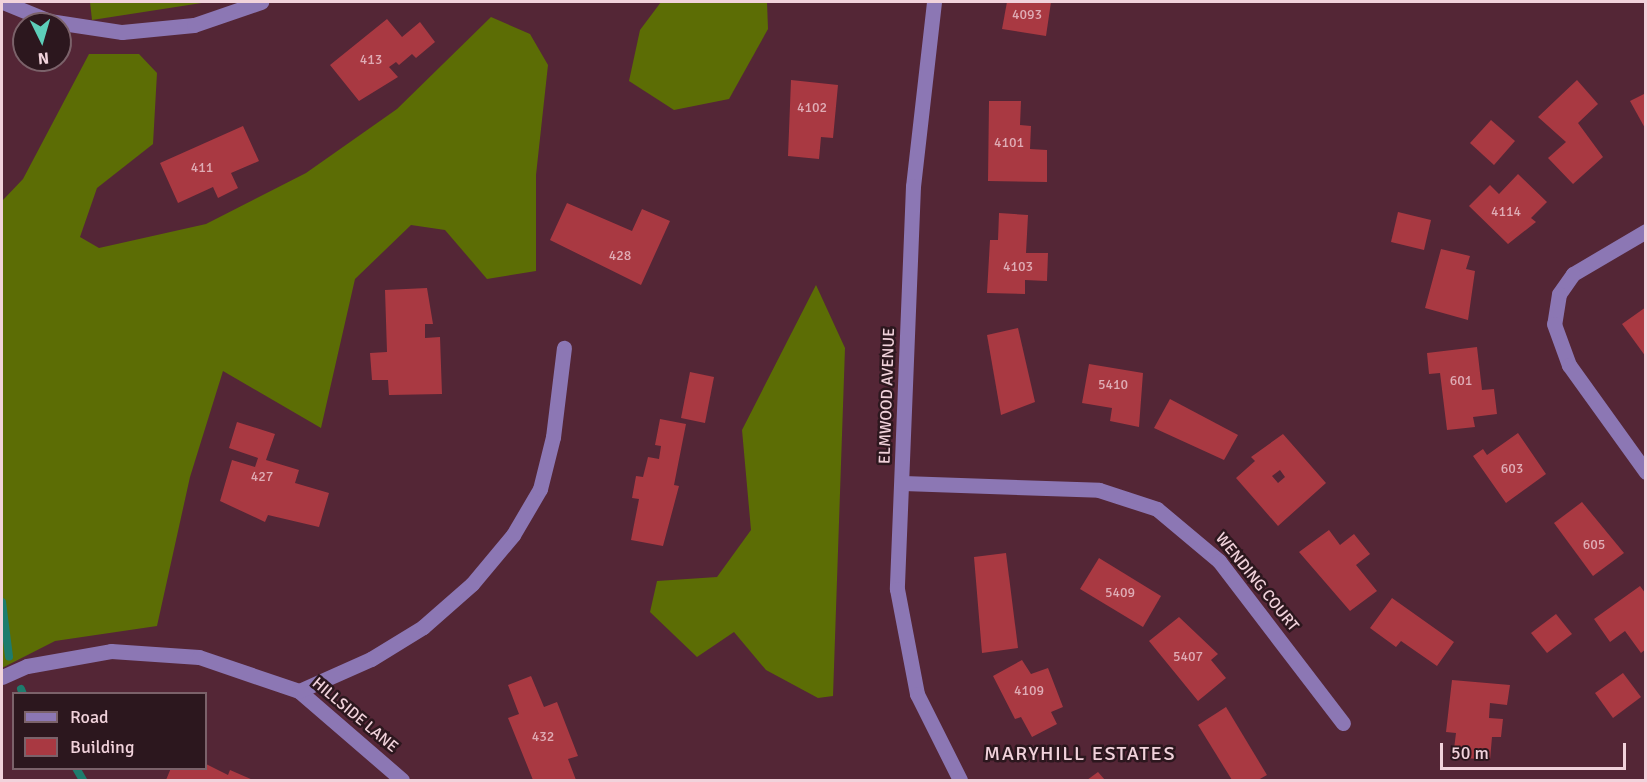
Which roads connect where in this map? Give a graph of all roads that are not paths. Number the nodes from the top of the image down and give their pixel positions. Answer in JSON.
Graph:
{"nodes":[{"id":1,"x":3,"y":2,"type":"edge"},
{"id":2,"x":261,"y":2,"type":"edge"},
{"id":3,"x":934,"y":2,"type":"edge"},
{"id":4,"x":1646,"y":231,"type":"edge"},
{"id":5,"x":564,"y":348,"type":"dead end"},
{"id":6,"x":1646,"y":472,"type":"edge"},
{"id":7,"x":903,"y":483,"type":"junction"},
{"id":8,"x":2,"y":677,"type":"edge"},
{"id":9,"x":299,"y":691,"type":"junction"},
{"id":10,"x":1343,"y":723,"type":"dead end"},
{"id":11,"x":402,"y":780,"type":"edge"},
{"id":12,"x":960,"y":780,"type":"edge"}],
"edges":[{"from":1,"to":2,"type":"street"},
{"from":3,"to":7,"type":"street","name":"ELMWOOD AVENUE"},
{"from":4,"to":6,"type":"street"},
{"from":5,"to":9,"type":"street"},
{"from":7,"to":10,"type":"street","name":"WENDING COURT"},
{"from":7,"to":12,"type":"street","name":"ELMWOOD AVENUE"},
{"from":8,"to":9,"type":"street","name":"HILLSIDE LANE"},
{"from":9,"to":11,"type":"street","name":"HILLSIDE LANE"}]}
